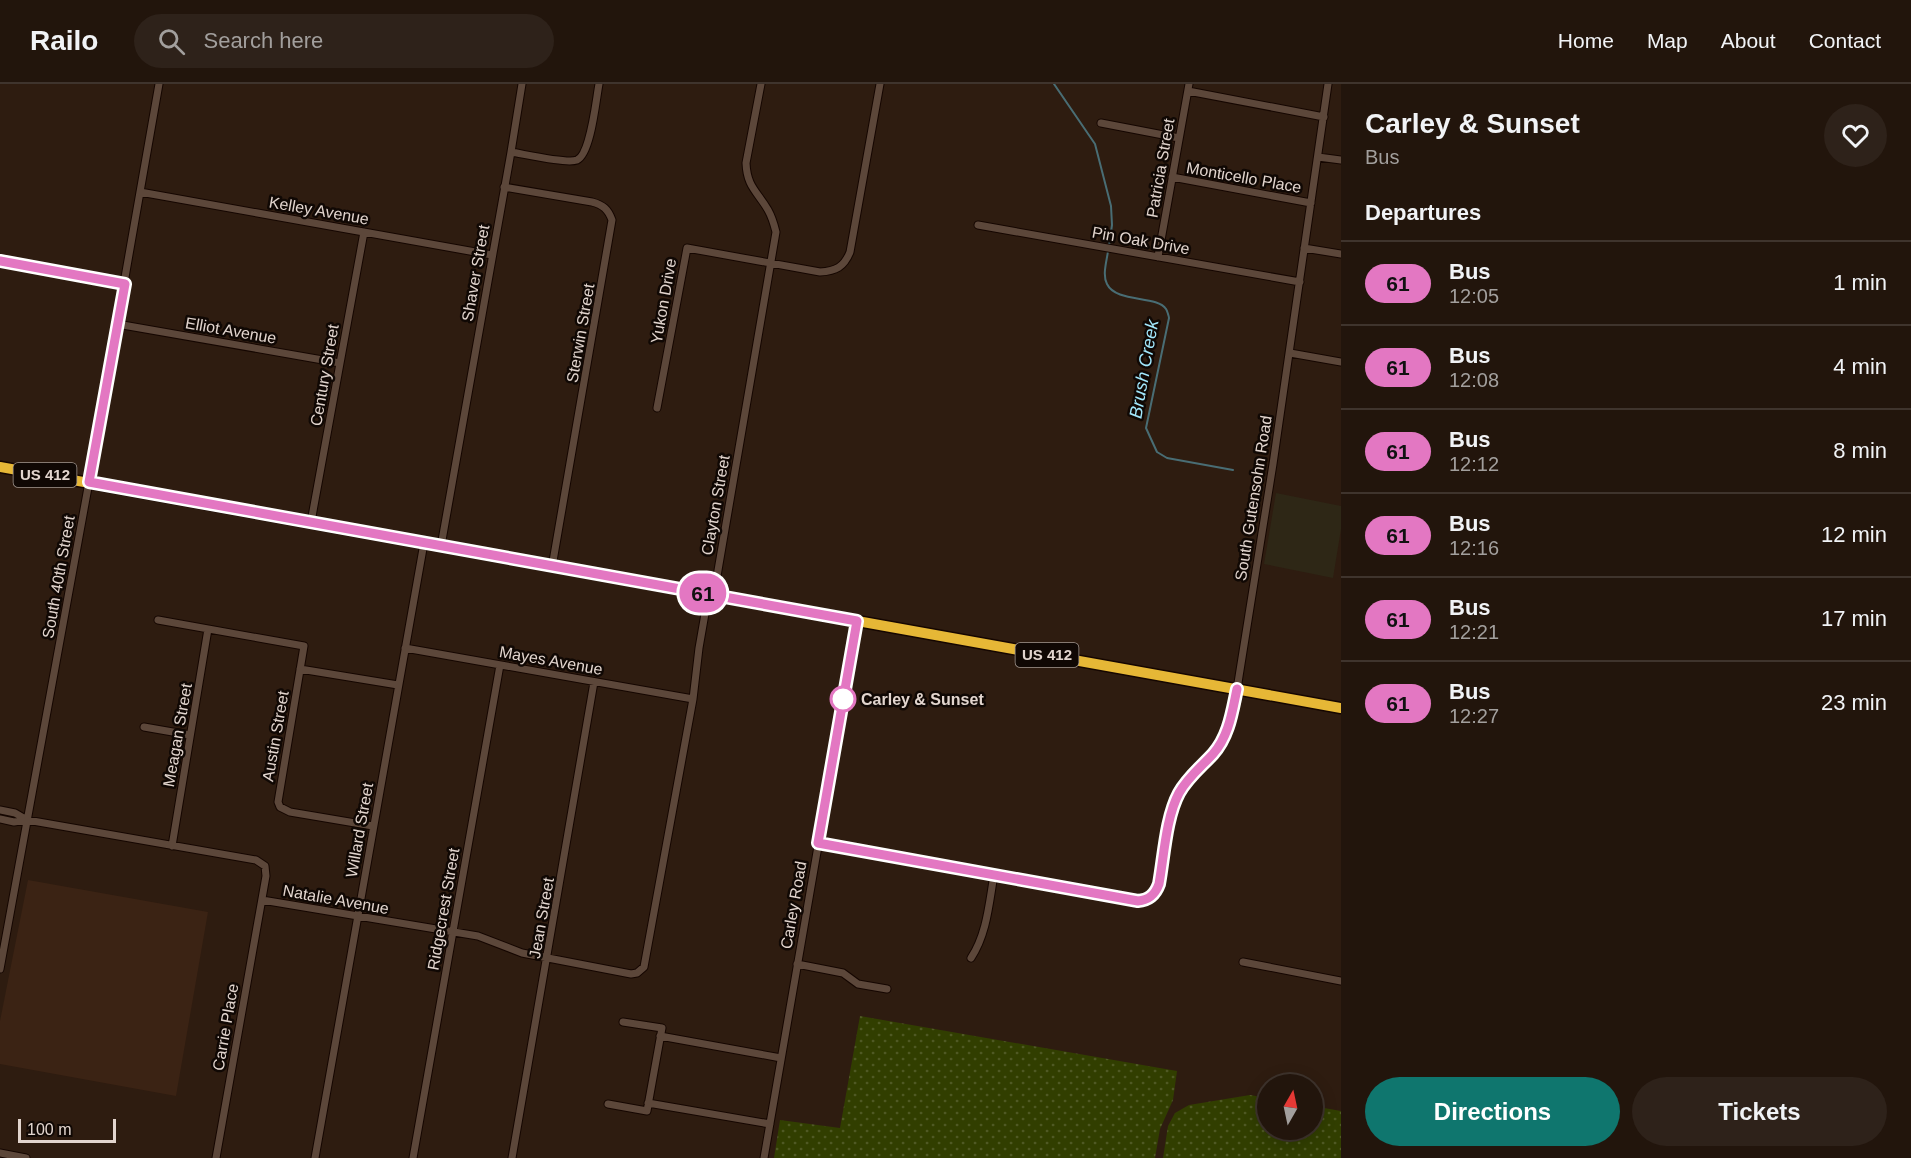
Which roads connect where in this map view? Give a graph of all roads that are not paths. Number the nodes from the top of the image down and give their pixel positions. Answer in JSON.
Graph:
{"nodes":[{"id":1,"x":159,"y":84,"type":"edge"},
{"id":2,"x":522,"y":84,"type":"edge"},
{"id":3,"x":599,"y":84,"type":"edge"},
{"id":4,"x":761,"y":84,"type":"edge"},
{"id":5,"x":879,"y":84,"type":"edge"},
{"id":6,"x":1328,"y":84,"type":"edge"},
{"id":7,"x":1188,"y":88,"type":"edge"},
{"id":8,"x":1324,"y":117,"type":"junction"},
{"id":9,"x":1101,"y":123,"type":"dead end"},
{"id":10,"x":1179,"y":138,"type":"junction"},
{"id":11,"x":511,"y":152,"type":"junction"},
{"id":12,"x":1318,"y":157,"type":"junction"},
{"id":13,"x":1341,"y":160,"type":"edge"},
{"id":14,"x":1172,"y":177,"type":"junction"},
{"id":15,"x":504,"y":187,"type":"junction"},
{"id":16,"x":140,"y":192,"type":"junction"},
{"id":17,"x":1311,"y":203,"type":"junction"},
{"id":18,"x":978,"y":225,"type":"dead end"},
{"id":19,"x":364,"y":232,"type":"junction"},
{"id":20,"x":1304,"y":248,"type":"junction"},
{"id":21,"x":1341,"y":254,"type":"edge"},
{"id":22,"x":492,"y":255,"type":"junction"},
{"id":23,"x":1158,"y":257,"type":"junction"},
{"id":24,"x":771,"y":263,"type":"junction"},
{"id":25,"x":1300,"y":282,"type":"junction"},
{"id":26,"x":117,"y":324,"type":"junction"},
{"id":27,"x":1290,"y":353,"type":"junction"},
{"id":28,"x":1341,"y":362,"type":"edge"},
{"id":29,"x":340,"y":363,"type":"junction"},
{"id":30,"x":657,"y":408,"type":"dead end"},
{"id":31,"x":0,"y":467,"type":"edge"},
{"id":32,"x":89,"y":482,"type":"junction"},
{"id":33,"x":311,"y":522,"type":"junction"},
{"id":34,"x":424,"y":543,"type":"junction"},
{"id":35,"x":441,"y":546,"type":"junction"},
{"id":36,"x":552,"y":567,"type":"junction"},
{"id":37,"x":712,"y":594,"type":"junction"},
{"id":38,"x":158,"y":620,"type":"dead end"},
{"id":39,"x":857,"y":621,"type":"junction"},
{"id":40,"x":208,"y":629,"type":"junction"},
{"id":41,"x":405,"y":648,"type":"junction"},
{"id":42,"x":500,"y":665,"type":"junction"},
{"id":43,"x":300,"y":669,"type":"junction"},
{"id":44,"x":594,"y":681,"type":"junction"},
{"id":45,"x":398,"y":686,"type":"junction"},
{"id":46,"x":1237,"y":689,"type":"junction"},
{"id":47,"x":693,"y":699,"type":"junction"},
{"id":48,"x":1341,"y":708,"type":"edge"},
{"id":49,"x":144,"y":727,"type":"dead end"},
{"id":50,"x":190,"y":735,"type":"junction"},
{"id":51,"x":0,"y":810,"type":"edge"},
{"id":52,"x":0,"y":819,"type":"edge"},
{"id":53,"x":27,"y":820,"type":"junction"},
{"id":54,"x":373,"y":826,"type":"junction"},
{"id":55,"x":818,"y":843,"type":"junction"},
{"id":56,"x":172,"y":846,"type":"junction"},
{"id":57,"x":994,"y":875,"type":"junction"},
{"id":58,"x":262,"y":900,"type":"junction"},
{"id":59,"x":358,"y":917,"type":"junction"},
{"id":60,"x":453,"y":932,"type":"junction"},
{"id":61,"x":548,"y":958,"type":"junction"},
{"id":62,"x":971,"y":958,"type":"dead end"},
{"id":63,"x":1244,"y":963,"type":"dead end"},
{"id":64,"x":797,"y":964,"type":"junction"},
{"id":65,"x":0,"y":969,"type":"edge"},
{"id":66,"x":642,"y":971,"type":"joint"},
{"id":67,"x":1341,"y":981,"type":"edge"},
{"id":68,"x":887,"y":989,"type":"dead end"},
{"id":69,"x":622,"y":1022,"type":"dead end"},
{"id":70,"x":660,"y":1036,"type":"junction"},
{"id":71,"x":781,"y":1058,"type":"junction"},
{"id":72,"x":648,"y":1103,"type":"junction"},
{"id":73,"x":608,"y":1104,"type":"dead end"},
{"id":74,"x":770,"y":1124,"type":"junction"},
{"id":75,"x":0,"y":1153,"type":"edge"},
{"id":76,"x":26,"y":1158,"type":"edge"},
{"id":77,"x":216,"y":1158,"type":"edge"},
{"id":78,"x":315,"y":1158,"type":"edge"},
{"id":79,"x":413,"y":1158,"type":"edge"},
{"id":80,"x":512,"y":1158,"type":"edge"},
{"id":81,"x":764,"y":1158,"type":"edge"}],
"edges":[{"from":1,"to":16,"type":"street","name":"South 40th Street"},
{"from":2,"to":11,"type":"street","name":"Shaver Street"},
{"from":3,"to":11,"type":"street"},
{"from":4,"to":24,"type":"street","name":"Clayton Street"},
{"from":5,"to":24,"type":"street"},
{"from":6,"to":8,"type":"street","name":"South Gutensohn Road"},
{"from":7,"to":8,"type":"street"},
{"from":7,"to":10,"type":"street","name":"Patricia Street"},
{"from":8,"to":12,"type":"street","name":"South Gutensohn Road"},
{"from":9,"to":10,"type":"street"},
{"from":10,"to":14,"type":"street","name":"Patricia Street"},
{"from":11,"to":15,"type":"street","name":"Shaver Street"},
{"from":12,"to":13,"type":"street"},
{"from":12,"to":17,"type":"street","name":"South Gutensohn Road"},
{"from":14,"to":17,"type":"street","name":"Monticello Place"},
{"from":14,"to":23,"type":"street","name":"Patricia Street"},
{"from":15,"to":22,"type":"street","name":"Shaver Street"},
{"from":15,"to":36,"type":"street","name":"Sterwin Street"},
{"from":16,"to":19,"type":"street","name":"Kelley Avenue"},
{"from":16,"to":26,"type":"street","name":"South 40th Street"},
{"from":17,"to":20,"type":"street","name":"South Gutensohn Road"},
{"from":18,"to":23,"type":"street","name":"Pin Oak Drive"},
{"from":19,"to":22,"type":"street","name":"Kelley Avenue"},
{"from":19,"to":29,"type":"street","name":"Century Street"},
{"from":20,"to":21,"type":"street"},
{"from":20,"to":25,"type":"street","name":"South Gutensohn Road"},
{"from":22,"to":35,"type":"street","name":"Shaver Street"},
{"from":23,"to":25,"type":"street","name":"Pin Oak Drive"},
{"from":24,"to":30,"type":"street","name":"Yukon Drive"},
{"from":24,"to":37,"type":"street","name":"Clayton Street"},
{"from":25,"to":27,"type":"street","name":"South Gutensohn Road"},
{"from":26,"to":29,"type":"street","name":"Elliot Avenue"},
{"from":26,"to":32,"type":"street","name":"South 40th Street"},
{"from":27,"to":28,"type":"street"},
{"from":27,"to":46,"type":"street","name":"South Gutensohn Road"},
{"from":29,"to":33,"type":"street","name":"Century Street"},
{"from":31,"to":32,"type":"highway","number":"US 412"},
{"from":32,"to":33,"type":"highway","number":"US 412"},
{"from":32,"to":53,"type":"street","name":"South 40th Street"},
{"from":33,"to":34,"type":"highway","number":"US 412"},
{"from":34,"to":35,"type":"highway","number":"US 412"},
{"from":34,"to":41,"type":"street","name":"Willard Street"},
{"from":35,"to":36,"type":"highway","number":"US 412"},
{"from":36,"to":37,"type":"highway","number":"US 412"},
{"from":37,"to":39,"type":"highway","number":"US 412"},
{"from":37,"to":47,"type":"street","name":"Clayton Street"},
{"from":38,"to":40,"type":"street"},
{"from":39,"to":46,"type":"highway","number":"US 412"},
{"from":39,"to":55,"type":"street","name":"Carley Road"},
{"from":40,"to":43,"type":"street"},
{"from":40,"to":50,"type":"street","name":"Meagan Street"},
{"from":41,"to":42,"type":"street","name":"Mayes Avenue"},
{"from":41,"to":45,"type":"street","name":"Willard Street"},
{"from":42,"to":44,"type":"street","name":"Mayes Avenue"},
{"from":42,"to":60,"type":"street","name":"Ridgecrest Street"},
{"from":43,"to":45,"type":"street"},
{"from":43,"to":54,"type":"street","name":"Austin Street"},
{"from":44,"to":47,"type":"street","name":"Mayes Avenue"},
{"from":44,"to":61,"type":"street","name":"Jean Street"},
{"from":45,"to":54,"type":"street","name":"Willard Street"},
{"from":46,"to":48,"type":"highway","number":"US 412"},
{"from":46,"to":57,"type":"street","name":"South Gutensohn Road"},
{"from":47,"to":66,"type":"street","name":"Clayton Street"},
{"from":49,"to":50,"type":"street"},
{"from":50,"to":56,"type":"street","name":"Meagan Street"},
{"from":51,"to":53,"type":"street"},
{"from":52,"to":53,"type":"street"},
{"from":53,"to":56,"type":"street","name":"Natalie Avenue"},
{"from":53,"to":65,"type":"street","name":"South 40th Street"},
{"from":54,"to":59,"type":"street","name":"Willard Street"},
{"from":55,"to":57,"type":"street"},
{"from":55,"to":64,"type":"street","name":"Carley Road"},
{"from":56,"to":58,"type":"street","name":"Natalie Avenue"},
{"from":57,"to":62,"type":"street"},
{"from":58,"to":59,"type":"street","name":"Natalie Avenue"},
{"from":58,"to":77,"type":"street","name":"Carrie Place"},
{"from":59,"to":60,"type":"street","name":"Natalie Avenue"},
{"from":59,"to":78,"type":"street","name":"Willard Street"},
{"from":60,"to":61,"type":"street","name":"Natalie Avenue"},
{"from":60,"to":79,"type":"street","name":"Ridgecrest Street"},
{"from":61,"to":66,"type":"street","name":"Natalie Avenue"},
{"from":61,"to":80,"type":"street","name":"Jean Street"},
{"from":63,"to":67,"type":"street"},
{"from":64,"to":68,"type":"street"},
{"from":64,"to":71,"type":"street","name":"Carley Road"},
{"from":69,"to":70,"type":"street"},
{"from":70,"to":71,"type":"street"},
{"from":70,"to":72,"type":"street"},
{"from":71,"to":74,"type":"street","name":"Carley Road"},
{"from":72,"to":73,"type":"street"},
{"from":72,"to":74,"type":"street"},
{"from":74,"to":81,"type":"street","name":"Carley Road"},
{"from":75,"to":76,"type":"street"}]}
